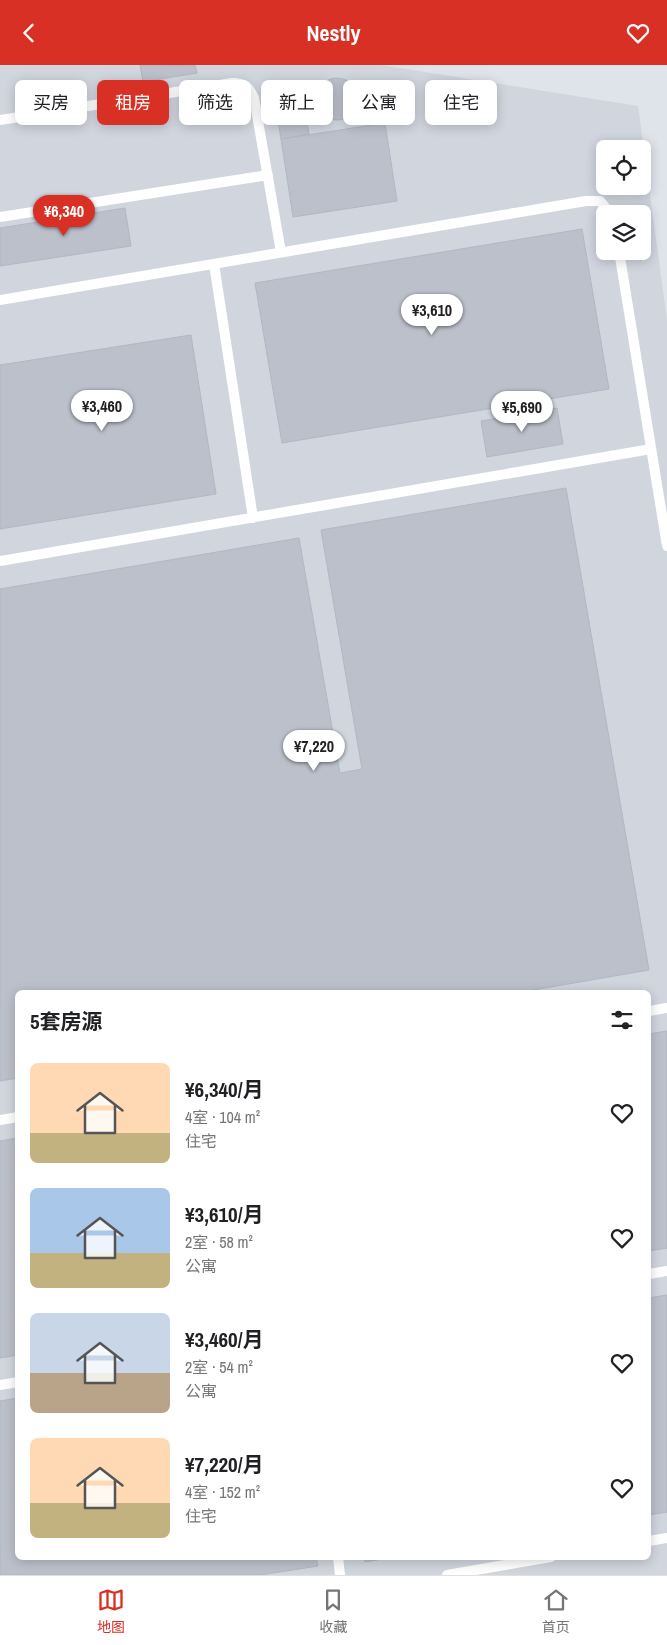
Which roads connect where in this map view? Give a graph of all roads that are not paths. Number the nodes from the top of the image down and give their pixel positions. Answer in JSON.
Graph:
{"nodes":[{"id":1,"x":0,"y":120,"type":"edge"},
{"id":2,"x":268,"y":175,"type":"junction"},
{"id":3,"x":603,"y":205,"type":"edge"},
{"id":4,"x":0,"y":217,"type":"edge"},
{"id":5,"x":282,"y":253,"type":"junction"},
{"id":6,"x":620,"y":260,"type":"edge"},
{"id":7,"x":214,"y":264,"type":"junction"},
{"id":8,"x":0,"y":300,"type":"edge"},
{"id":9,"x":651,"y":449,"type":"junction"},
{"id":10,"x":253,"y":518,"type":"junction"},
{"id":11,"x":667,"y":546,"type":"edge"},
{"id":12,"x":0,"y":561,"type":"edge"},
{"id":13,"x":667,"y":1008,"type":"edge"},
{"id":14,"x":651,"y":1011,"type":"edge"},
{"id":15,"x":15,"y":1118,"type":"edge"},
{"id":16,"x":0,"y":1120,"type":"edge"},
{"id":17,"x":667,"y":1271,"type":"edge"},
{"id":18,"x":651,"y":1274,"type":"edge"},
{"id":19,"x":15,"y":1382,"type":"edge"},
{"id":20,"x":0,"y":1385,"type":"edge"},
{"id":21,"x":667,"y":1538,"type":"edge"},
{"id":22,"x":651,"y":1541,"type":"edge"},
{"id":23,"x":338,"y":1560,"type":"edge"},
{"id":24,"x":534,"y":1560,"type":"edge"},
{"id":25,"x":340,"y":1575,"type":"edge"},
{"id":26,"x":446,"y":1575,"type":"edge"}],
"edges":[{"from":1,"to":2,"type":"lane"},
{"from":2,"to":4,"type":"lane"},
{"from":2,"to":5,"type":"lane"},
{"from":3,"to":5,"type":"lane"},
{"from":5,"to":7,"type":"lane"},
{"from":6,"to":9,"type":"lane"},
{"from":7,"to":8,"type":"lane"},
{"from":7,"to":10,"type":"lane"},
{"from":9,"to":10,"type":"lane"},
{"from":9,"to":11,"type":"lane"},
{"from":10,"to":12,"type":"lane"},
{"from":13,"to":14,"type":"lane"},
{"from":15,"to":16,"type":"lane"},
{"from":17,"to":18,"type":"lane"},
{"from":19,"to":20,"type":"lane"},
{"from":21,"to":22,"type":"lane"},
{"from":23,"to":25,"type":"lane"},
{"from":24,"to":26,"type":"lane"}]}
